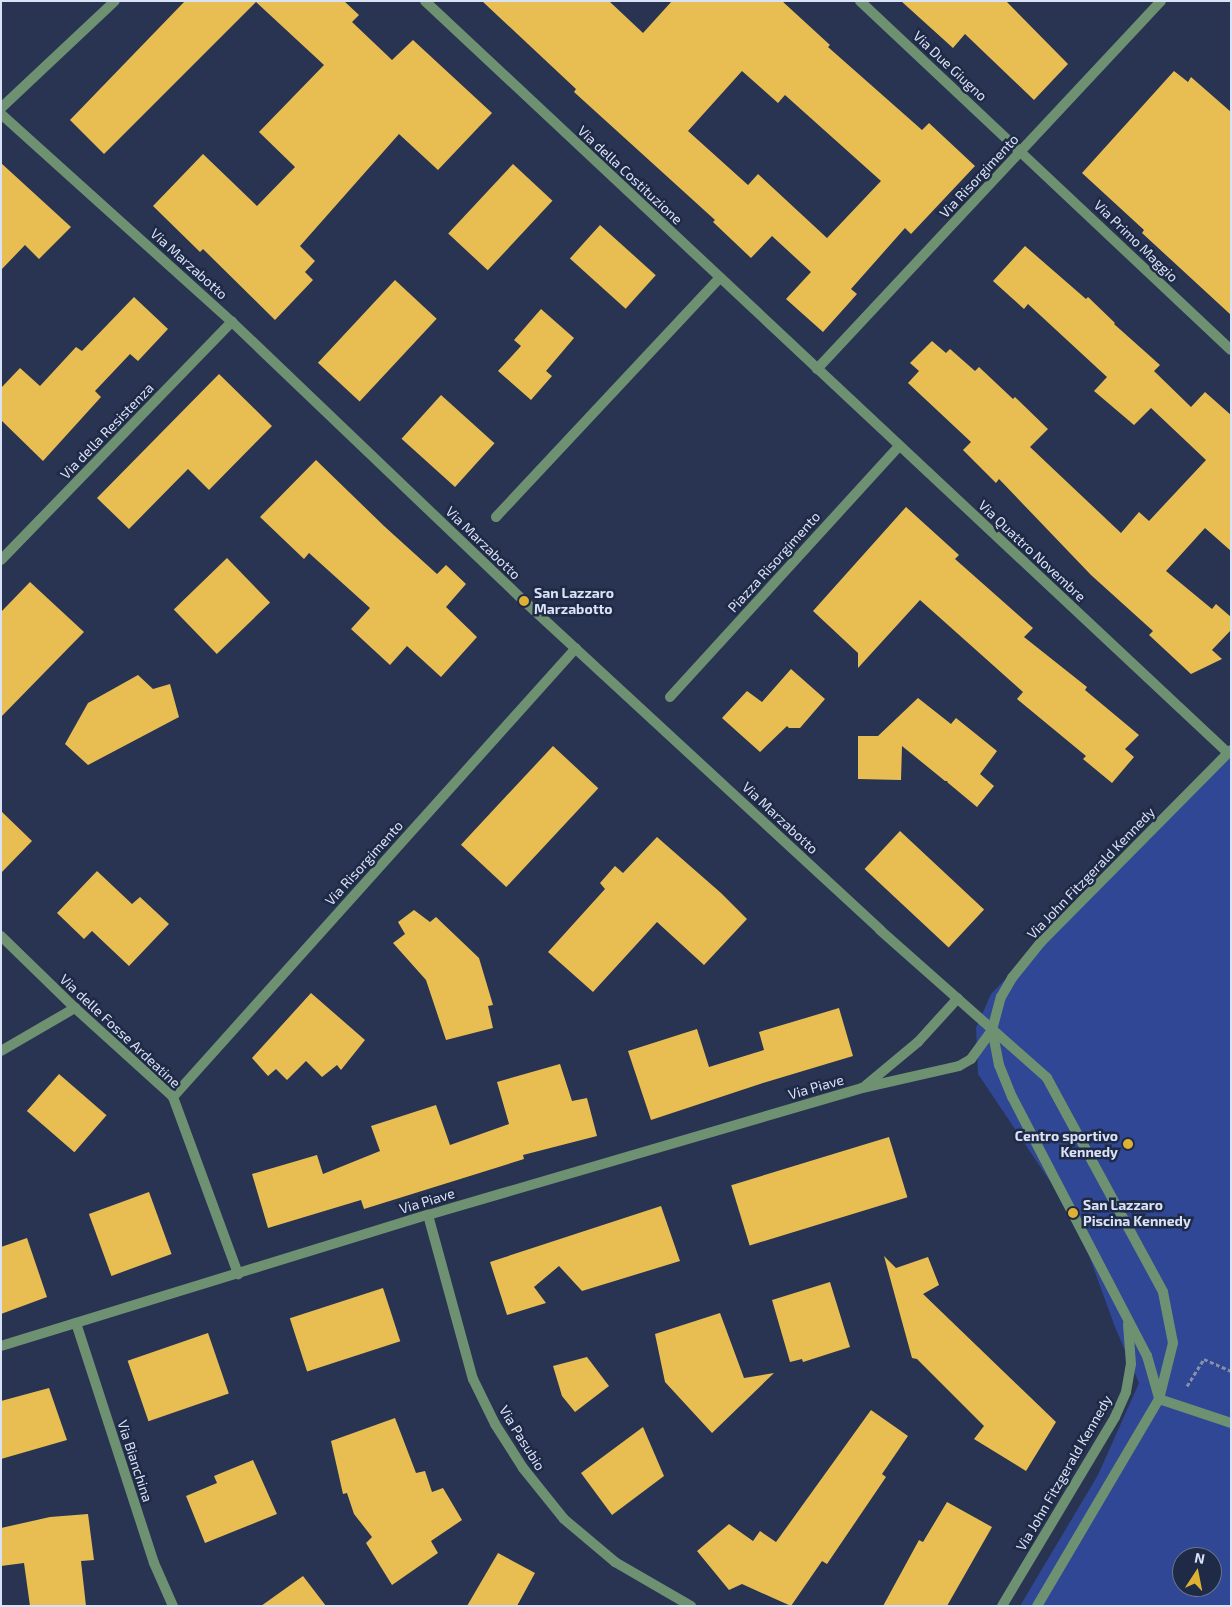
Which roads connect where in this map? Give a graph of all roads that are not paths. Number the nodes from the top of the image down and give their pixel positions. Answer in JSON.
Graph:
{"nodes":[{"id":1,"x":115,"y":1,"type":"edge"},
{"id":2,"x":424,"y":1,"type":"edge"},
{"id":3,"x":860,"y":1,"type":"edge"},
{"id":4,"x":1161,"y":1,"type":"edge"},
{"id":5,"x":1,"y":108,"type":"edge"},
{"id":6,"x":1,"y":114,"type":"edge"},
{"id":7,"x":1021,"y":151,"type":"junction"},
{"id":8,"x":720,"y":278,"type":"junction"},
{"id":9,"x":232,"y":322,"type":"junction"},
{"id":10,"x":1231,"y":350,"type":"edge"},
{"id":11,"x":817,"y":370,"type":"junction"},
{"id":12,"x":899,"y":446,"type":"junction"},
{"id":13,"x":496,"y":517,"type":"dead end"},
{"id":14,"x":1,"y":560,"type":"edge"},
{"id":15,"x":576,"y":648,"type":"junction"},
{"id":16,"x":670,"y":697,"type":"dead end"},
{"id":17,"x":1229,"y":752,"type":"edge"},
{"id":18,"x":1,"y":936,"type":"edge"},
{"id":19,"x":958,"y":998,"type":"junction"},
{"id":20,"x":75,"y":1008,"type":"junction"},
{"id":21,"x":992,"y":1030,"type":"junction"},
{"id":22,"x":1,"y":1051,"type":"edge"},
{"id":23,"x":862,"y":1088,"type":"junction"},
{"id":24,"x":173,"y":1096,"type":"junction"},
{"id":25,"x":428,"y":1215,"type":"junction"},
{"id":26,"x":238,"y":1274,"type":"junction"},
{"id":27,"x":1128,"y":1318,"type":"junction"},
{"id":28,"x":76,"y":1323,"type":"junction"},
{"id":29,"x":1,"y":1346,"type":"edge"},
{"id":30,"x":1159,"y":1399,"type":"junction"},
{"id":31,"x":1231,"y":1423,"type":"edge"},
{"id":32,"x":173,"y":1606,"type":"edge"},
{"id":33,"x":690,"y":1606,"type":"edge"},
{"id":34,"x":1002,"y":1606,"type":"edge"},
{"id":35,"x":1037,"y":1606,"type":"edge"}],
"edges":[{"from":1,"to":5,"type":"street"},
{"from":2,"to":8,"type":"street","name":"Via della Costituzione"},
{"from":3,"to":7,"type":"street","name":"Via Due Giugno"},
{"from":4,"to":7,"type":"street","name":"Via Risorgimento"},
{"from":6,"to":9,"type":"street","name":"Via Marzabotto"},
{"from":7,"to":10,"type":"street","name":"Via Primo Maggio"},
{"from":7,"to":11,"type":"street","name":"Via Risorgimento"},
{"from":8,"to":11,"type":"street","name":"Via della Costituzione"},
{"from":8,"to":13,"type":"street"},
{"from":9,"to":14,"type":"street","name":"Via della Resistenza"},
{"from":9,"to":15,"type":"street","name":"Via Marzabotto"},
{"from":11,"to":12,"type":"street","name":"Via Quattro Novembre"},
{"from":12,"to":16,"type":"street","name":"Piazza Risorgimento"},
{"from":12,"to":17,"type":"street","name":"Via Quattro Novembre"},
{"from":15,"to":19,"type":"street","name":"Via Marzabotto"},
{"from":15,"to":24,"type":"street","name":"Via Risorgimento"},
{"from":17,"to":21,"type":"street","name":"Via John Fitzgerald Kennedy"},
{"from":18,"to":20,"type":"street","name":"Via delle Fosse Ardeatine"},
{"from":19,"to":21,"type":"street","name":"Via Marzabotto"},
{"from":19,"to":23,"type":"street","name":"Via Piave"},
{"from":20,"to":22,"type":"street"},
{"from":20,"to":24,"type":"street","name":"Via delle Fosse Ardeatine"},
{"from":21,"to":23,"type":"street","name":"Via Piave"},
{"from":21,"to":27,"type":"street","name":"Via John Fitzgerald Kennedy"},
{"from":21,"to":30,"type":"street"},
{"from":23,"to":25,"type":"street","name":"Via Piave"},
{"from":24,"to":26,"type":"street","name":"Via delle Fosse Ardeatine"},
{"from":25,"to":26,"type":"street","name":"Via Piave"},
{"from":25,"to":33,"type":"street","name":"Via Pasubio"},
{"from":26,"to":28,"type":"street","name":"Via Piave"},
{"from":27,"to":30,"type":"street","name":"Via John Fitzgerald Kennedy"},
{"from":27,"to":34,"type":"street","name":"Via John Fitzgerald Kennedy"},
{"from":28,"to":29,"type":"street","name":"Via Piave"},
{"from":28,"to":32,"type":"street","name":"Via Bianchina"},
{"from":30,"to":31,"type":"street"},
{"from":30,"to":35,"type":"street"}]}
